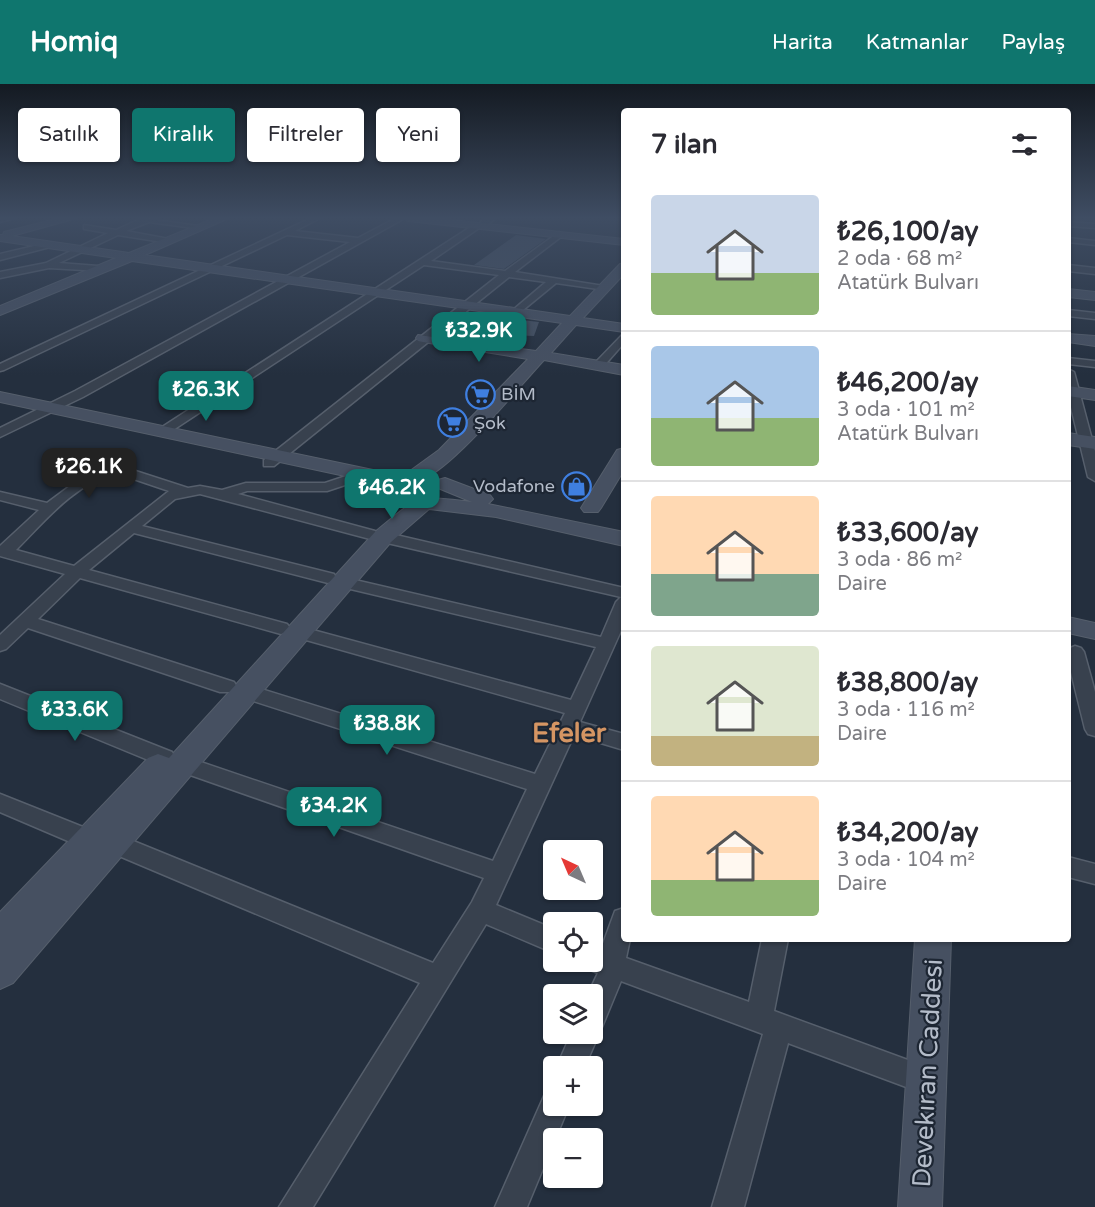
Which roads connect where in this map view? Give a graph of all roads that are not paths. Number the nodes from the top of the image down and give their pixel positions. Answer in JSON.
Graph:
{"nodes":[{"id":1,"x":24,"y":270,"type":"edge"},
{"id":2,"x":95,"y":270,"type":"edge"},
{"id":3,"x":204,"y":270,"type":"edge"},
{"id":4,"x":227,"y":270,"type":"edge"},
{"id":5,"x":306,"y":270,"type":"edge"},
{"id":6,"x":409,"y":270,"type":"edge"},
{"id":7,"x":485,"y":270,"type":"edge"},
{"id":8,"x":508,"y":270,"type":"edge"},
{"id":9,"x":621,"y":270,"type":"edge"},
{"id":10,"x":505,"y":273,"type":"junction"},
{"id":11,"x":1,"y":275,"type":"edge"},
{"id":12,"x":621,"y":278,"type":"edge"},
{"id":13,"x":291,"y":279,"type":"junction"},
{"id":14,"x":554,"y":280,"type":"junction"},
{"id":15,"x":605,"y":287,"type":"junction"},
{"id":16,"x":1071,"y":291,"type":"edge"},
{"id":17,"x":377,"y":292,"type":"junction"},
{"id":18,"x":1095,"y":294,"type":"edge"},
{"id":19,"x":465,"y":305,"type":"junction"},
{"id":20,"x":0,"y":310,"type":"edge"},
{"id":21,"x":517,"y":312,"type":"junction"},
{"id":22,"x":1071,"y":313,"type":"edge"},
{"id":23,"x":1095,"y":316,"type":"edge"},
{"id":24,"x":578,"y":321,"type":"junction"},
{"id":25,"x":621,"y":328,"type":"edge"},
{"id":26,"x":423,"y":338,"type":"junction"},
{"id":27,"x":1071,"y":338,"type":"edge"},
{"id":28,"x":621,"y":339,"type":"edge"},
{"id":29,"x":1095,"y":341,"type":"edge"},
{"id":30,"x":545,"y":356,"type":"junction"},
{"id":31,"x":1071,"y":361,"type":"edge"},
{"id":32,"x":1095,"y":364,"type":"edge"},
{"id":33,"x":598,"y":366,"type":"junction"},
{"id":34,"x":0,"y":368,"type":"edge"},
{"id":35,"x":621,"y":370,"type":"edge"},
{"id":36,"x":1071,"y":391,"type":"edge"},
{"id":37,"x":1071,"y":393,"type":"edge"},
{"id":38,"x":1095,"y":395,"type":"edge"},
{"id":39,"x":0,"y":397,"type":"edge"},
{"id":40,"x":0,"y":405,"type":"edge"},
{"id":41,"x":42,"y":410,"type":"junction"},
{"id":42,"x":162,"y":431,"type":"junction"},
{"id":43,"x":0,"y":433,"type":"edge"},
{"id":44,"x":1071,"y":440,"type":"edge"},
{"id":45,"x":1091,"y":443,"type":"edge"},
{"id":46,"x":274,"y":459,"type":"junction"},
{"id":47,"x":621,"y":460,"type":"edge"},
{"id":48,"x":413,"y":476,"type":"junction"},
{"id":49,"x":1095,"y":477,"type":"edge"},
{"id":50,"x":346,"y":480,"type":"junction"},
{"id":51,"x":444,"y":482,"type":"junction"},
{"id":52,"x":183,"y":491,"type":"junction"},
{"id":53,"x":222,"y":494,"type":"junction"},
{"id":54,"x":0,"y":496,"type":"edge"},
{"id":55,"x":392,"y":497,"type":"junction"},
{"id":56,"x":426,"y":504,"type":"junction"},
{"id":57,"x":50,"y":508,"type":"junction"},
{"id":58,"x":592,"y":516,"type":"junction"},
{"id":59,"x":132,"y":528,"type":"junction"},
{"id":60,"x":621,"y":530,"type":"edge"},
{"id":61,"x":376,"y":536,"type":"junction"},
{"id":62,"x":621,"y":538,"type":"edge"},
{"id":63,"x":2,"y":552,"type":"edge"},
{"id":64,"x":77,"y":572,"type":"junction"},
{"id":65,"x":335,"y":580,"type":"junction"},
{"id":66,"x":621,"y":591,"type":"edge"},
{"id":67,"x":621,"y":609,"type":"edge"},
{"id":68,"x":25,"y":621,"type":"junction"},
{"id":69,"x":1071,"y":626,"type":"edge"},
{"id":70,"x":289,"y":630,"type":"junction"},
{"id":71,"x":1095,"y":630,"type":"edge"},
{"id":72,"x":1079,"y":642,"type":"edge"},
{"id":73,"x":607,"y":644,"type":"junction"},
{"id":74,"x":0,"y":645,"type":"edge"},
{"id":75,"x":236,"y":689,"type":"junction"},
{"id":76,"x":0,"y":691,"type":"edge"},
{"id":77,"x":572,"y":718,"type":"junction"},
{"id":78,"x":1095,"y":729,"type":"edge"},
{"id":79,"x":621,"y":741,"type":"edge"},
{"id":80,"x":174,"y":761,"type":"junction"},
{"id":81,"x":541,"y":785,"type":"junction"},
{"id":82,"x":0,"y":803,"type":"edge"},
{"id":83,"x":102,"y":841,"type":"junction"},
{"id":84,"x":1071,"y":868,"type":"edge"},
{"id":85,"x":499,"y":873,"type":"junction"},
{"id":86,"x":1095,"y":874,"type":"edge"},
{"id":87,"x":481,"y":910,"type":"junction"},
{"id":88,"x":621,"y":928,"type":"edge"},
{"id":89,"x":543,"y":936,"type":"edge"},
{"id":90,"x":0,"y":937,"type":"edge"},
{"id":91,"x":775,"y":942,"type":"edge"},
{"id":92,"x":933,"y":942,"type":"edge"},
{"id":93,"x":603,"y":963,"type":"edge"},
{"id":94,"x":0,"y":972,"type":"edge"},
{"id":95,"x":439,"y":978,"type":"junction"},
{"id":96,"x":769,"y":1022,"type":"junction"},
{"id":97,"x":926,"y":1080,"type":"junction"},
{"id":98,"x":550,"y":1116,"type":"edge"},
{"id":99,"x":295,"y":1207,"type":"edge"},
{"id":100,"x":511,"y":1207,"type":"edge"},
{"id":101,"x":728,"y":1207,"type":"edge"},
{"id":102,"x":920,"y":1207,"type":"edge"}],
"edges":[{"from":1,"to":11,"type":"street"},
{"from":2,"to":20,"type":"main road"},
{"from":3,"to":34,"type":"street"},
{"from":4,"to":13,"type":"main road"},
{"from":5,"to":13,"type":"street"},
{"from":6,"to":17,"type":"street"},
{"from":7,"to":10,"type":"street"},
{"from":8,"to":10,"type":"street"},
{"from":9,"to":15,"type":"main road"},
{"from":10,"to":14,"type":"street"},
{"from":10,"to":19,"type":"street"},
{"from":12,"to":24,"type":"main road"},
{"from":13,"to":17,"type":"main road"},
{"from":13,"to":41,"type":"street"},
{"from":14,"to":15,"type":"street"},
{"from":14,"to":21,"type":"street"},
{"from":15,"to":24,"type":"main road"},
{"from":16,"to":18,"type":"main road"},
{"from":17,"to":19,"type":"main road"},
{"from":17,"to":42,"type":"street"},
{"from":19,"to":21,"type":"main road"},
{"from":19,"to":26,"type":"street"},
{"from":21,"to":24,"type":"main road"},
{"from":22,"to":23,"type":"street"},
{"from":24,"to":25,"type":"main road"},
{"from":24,"to":30,"type":"main road"},
{"from":26,"to":30,"type":"main road"},
{"from":26,"to":46,"type":"street"},
{"from":27,"to":29,"type":"main road"},
{"from":28,"to":33,"type":"street"},
{"from":30,"to":33,"type":"main road"},
{"from":30,"to":48,"type":"main road"},
{"from":30,"to":51,"type":"main road"},
{"from":31,"to":32,"type":"street"},
{"from":33,"to":35,"type":"main road"},
{"from":36,"to":38,"type":"main road"},
{"from":37,"to":45,"type":"street"},
{"from":39,"to":41,"type":"main road"},
{"from":40,"to":41,"type":"main road"},
{"from":41,"to":42,"type":"main road"},
{"from":41,"to":43,"type":"street"},
{"from":41,"to":46,"type":"main road"},
{"from":42,"to":46,"type":"main road"},
{"from":44,"to":45,"type":"main road"},
{"from":45,"to":49,"type":"street"},
{"from":46,"to":48,"type":"main road"},
{"from":46,"to":50,"type":"main road"},
{"from":47,"to":58,"type":"main road"},
{"from":48,"to":51,"type":"main road"},
{"from":48,"to":55,"type":"main road"},
{"from":50,"to":53,"type":"street"},
{"from":50,"to":55,"type":"main road"},
{"from":51,"to":56,"type":"main road"},
{"from":51,"to":58,"type":"main road"},
{"from":52,"to":53,"type":"street"},
{"from":52,"to":57,"type":"street"},
{"from":52,"to":59,"type":"street"},
{"from":53,"to":61,"type":"street"},
{"from":54,"to":57,"type":"street"},
{"from":55,"to":56,"type":"main road"},
{"from":55,"to":61,"type":"main road"},
{"from":56,"to":61,"type":"main road"},
{"from":56,"to":62,"type":"main road"},
{"from":57,"to":63,"type":"street"},
{"from":58,"to":60,"type":"main road"},
{"from":59,"to":64,"type":"street"},
{"from":59,"to":65,"type":"street"},
{"from":61,"to":65,"type":"main road"},
{"from":61,"to":66,"type":"street"},
{"from":63,"to":64,"type":"street"},
{"from":64,"to":68,"type":"street"},
{"from":64,"to":70,"type":"street"},
{"from":65,"to":70,"type":"main road"},
{"from":65,"to":73,"type":"street"},
{"from":67,"to":73,"type":"street"},
{"from":68,"to":74,"type":"street"},
{"from":68,"to":75,"type":"street"},
{"from":69,"to":71,"type":"main road"},
{"from":70,"to":75,"type":"main road"},
{"from":70,"to":77,"type":"street"},
{"from":72,"to":78,"type":"street"},
{"from":73,"to":77,"type":"street"},
{"from":75,"to":80,"type":"main road"},
{"from":75,"to":81,"type":"street"},
{"from":76,"to":80,"type":"street"},
{"from":77,"to":79,"type":"street"},
{"from":77,"to":81,"type":"street"},
{"from":80,"to":83,"type":"main road"},
{"from":80,"to":85,"type":"street"},
{"from":81,"to":85,"type":"street"},
{"from":82,"to":83,"type":"street"},
{"from":83,"to":90,"type":"main road"},
{"from":83,"to":94,"type":"main road"},
{"from":83,"to":95,"type":"street"},
{"from":84,"to":86,"type":"street"},
{"from":85,"to":87,"type":"street"},
{"from":87,"to":89,"type":"street"},
{"from":87,"to":95,"type":"street"},
{"from":88,"to":93,"type":"street"},
{"from":91,"to":96,"type":"street"},
{"from":92,"to":97,"type":"main road","name":"Devekıran Caddesi"},
{"from":93,"to":96,"type":"street"},
{"from":95,"to":99,"type":"street"},
{"from":96,"to":97,"type":"street"},
{"from":96,"to":101,"type":"street"},
{"from":97,"to":102,"type":"main road","name":"Devekıran Caddesi"},
{"from":98,"to":100,"type":"street"}]}
